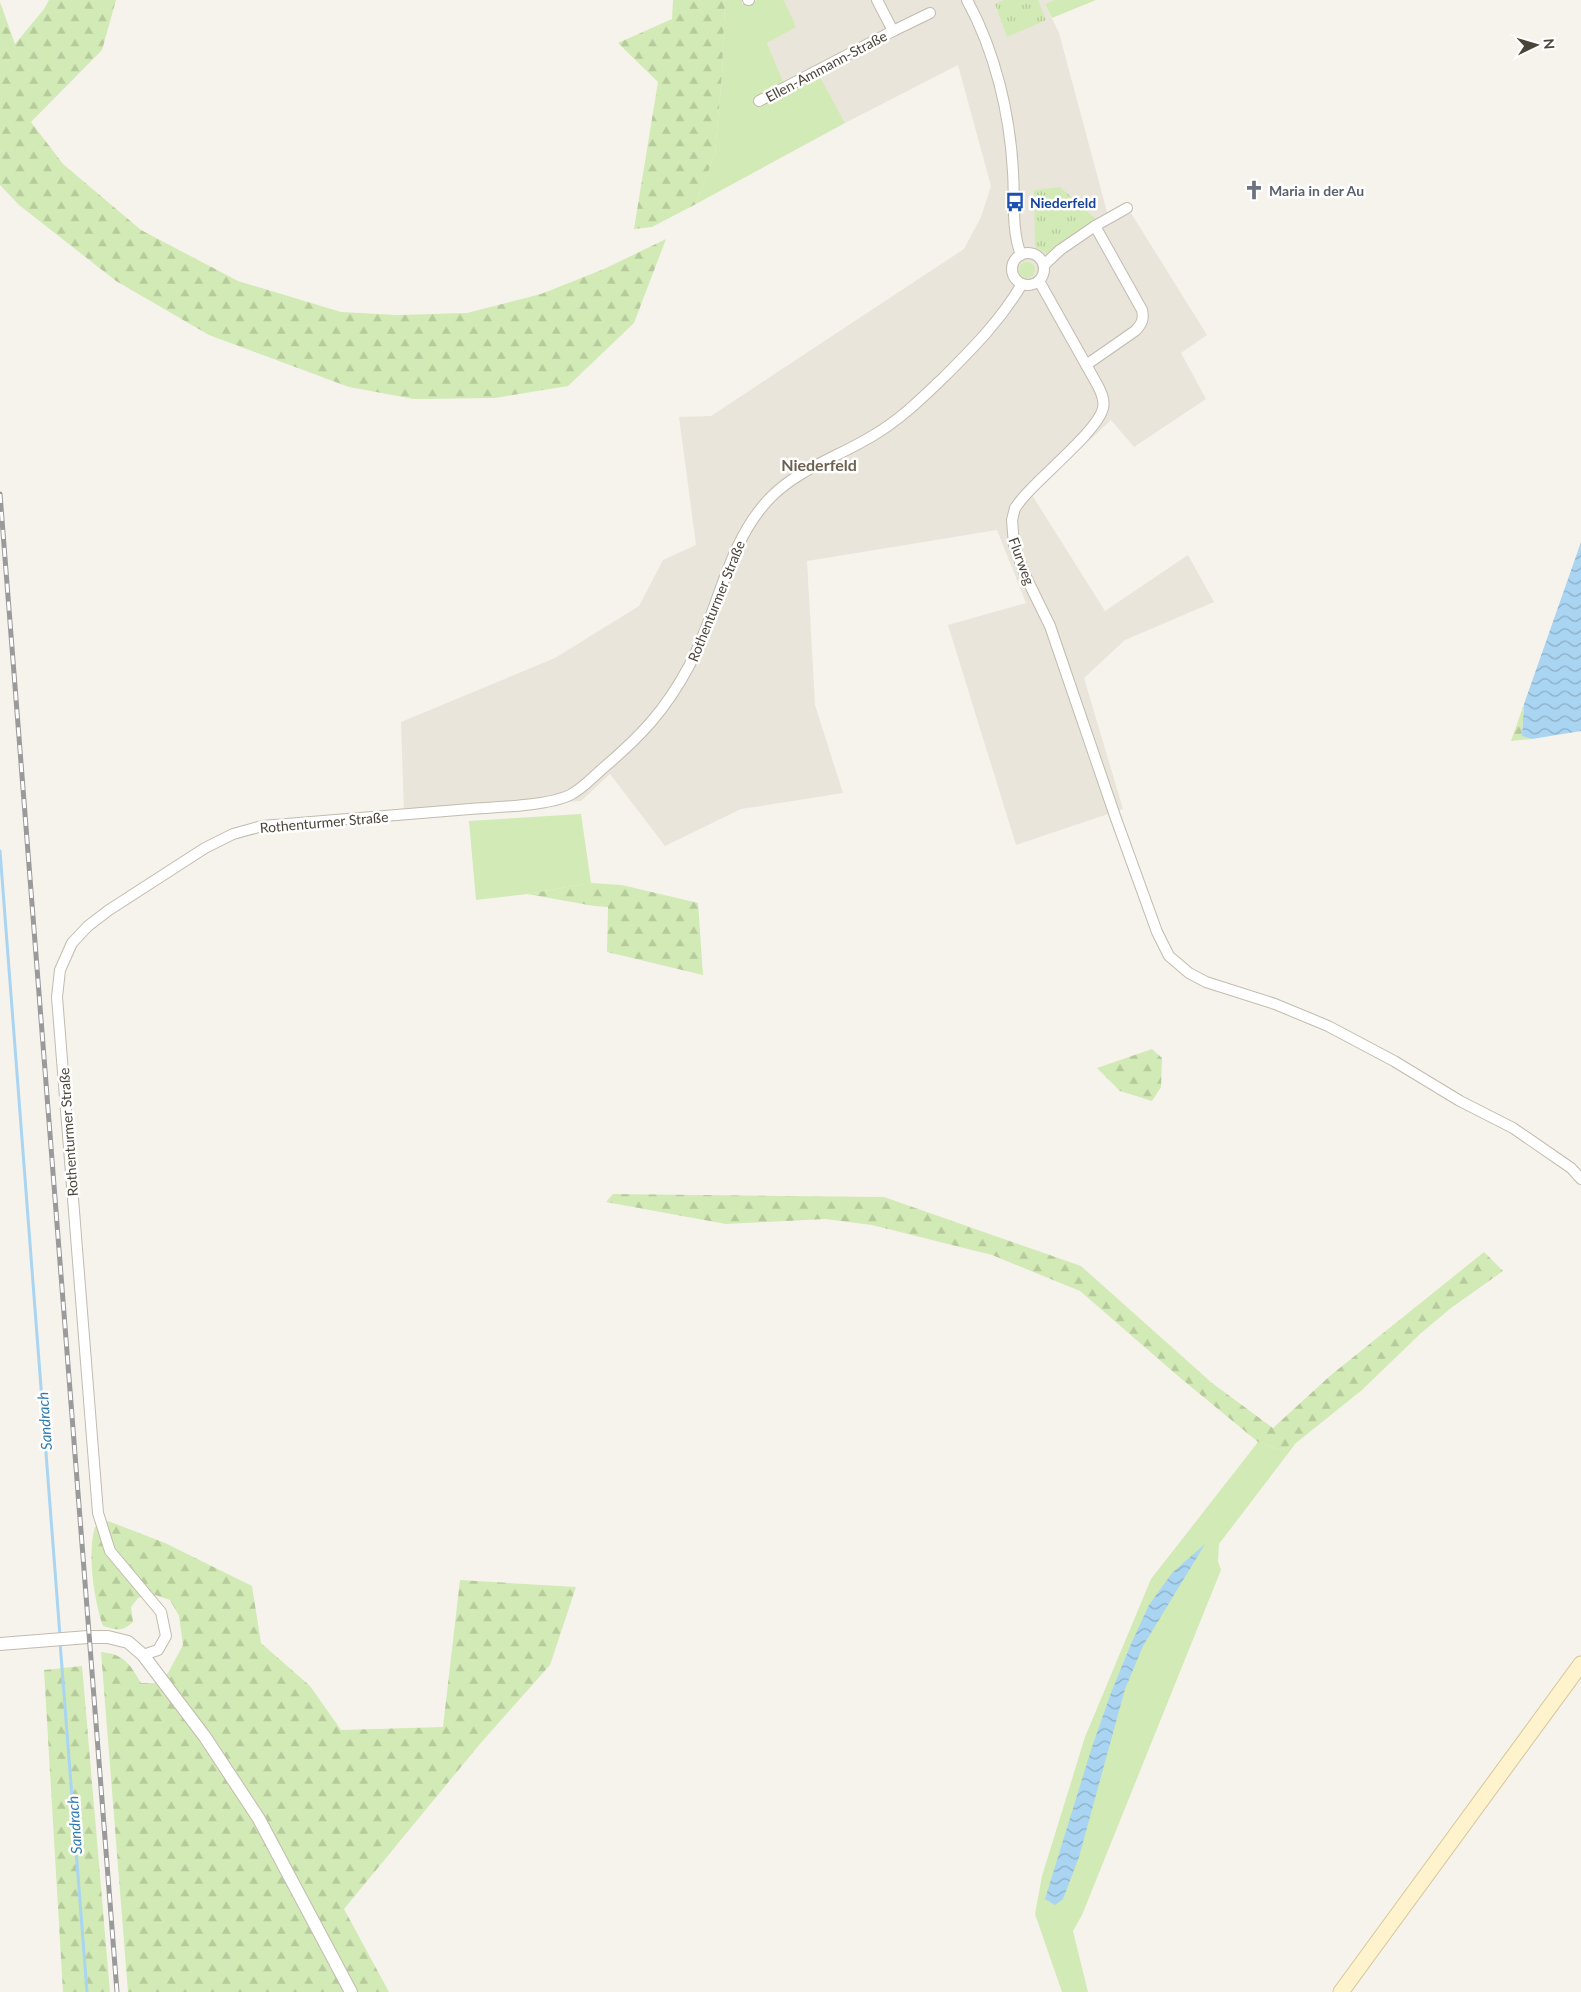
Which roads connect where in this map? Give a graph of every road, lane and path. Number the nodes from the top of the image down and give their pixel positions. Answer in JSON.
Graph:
{"nodes":[{"id":1,"x":876,"y":0,"type":"edge"},
{"id":2,"x":967,"y":0,"type":"edge"},
{"id":3,"x":930,"y":14,"type":"dead end"},
{"id":4,"x":893,"y":30,"type":"junction"},
{"id":5,"x":759,"y":101,"type":"dead end"},
{"id":6,"x":1127,"y":208,"type":"dead end"},
{"id":7,"x":1094,"y":226,"type":"junction"},
{"id":8,"x":1021,"y":256,"type":"junction"},
{"id":9,"x":1044,"y":264,"type":"junction"},
{"id":10,"x":1040,"y":281,"type":"junction"},
{"id":11,"x":1022,"y":284,"type":"junction"},
{"id":12,"x":1086,"y":364,"type":"junction"},
{"id":13,"x":1581,"y":1179,"type":"edge"},
{"id":14,"x":0,"y":1644,"type":"edge"},
{"id":15,"x":143,"y":1655,"type":"junction"},
{"id":16,"x":1581,"y":1664,"type":"edge"},
{"id":17,"x":351,"y":1992,"type":"edge"},
{"id":18,"x":1341,"y":1992,"type":"edge"}],
"edges":[{"from":1,"to":4,"type":"street","name":"Ellen-Ammann-Straße"},
{"from":2,"to":8,"type":"street"},
{"from":3,"to":4,"type":"street","name":"Ellen-Ammann-Straße"},
{"from":4,"to":5,"type":"street","name":"Ellen-Ammann-Straße"},
{"from":6,"to":7,"type":"street"},
{"from":7,"to":9,"type":"street"},
{"from":7,"to":12,"type":"street"},
{"from":8,"to":9,"type":"street"},
{"from":8,"to":11,"type":"street"},
{"from":9,"to":10,"type":"street"},
{"from":10,"to":11,"type":"street"},
{"from":10,"to":12,"type":"street","name":"Flurweg"},
{"from":11,"to":15,"type":"street","name":"Rothenturmer Straße"},
{"from":12,"to":13,"type":"street","name":"Flurweg"},
{"from":14,"to":15,"type":"street"},
{"from":15,"to":17,"type":"street"},
{"from":16,"to":18,"type":"main road"}]}
